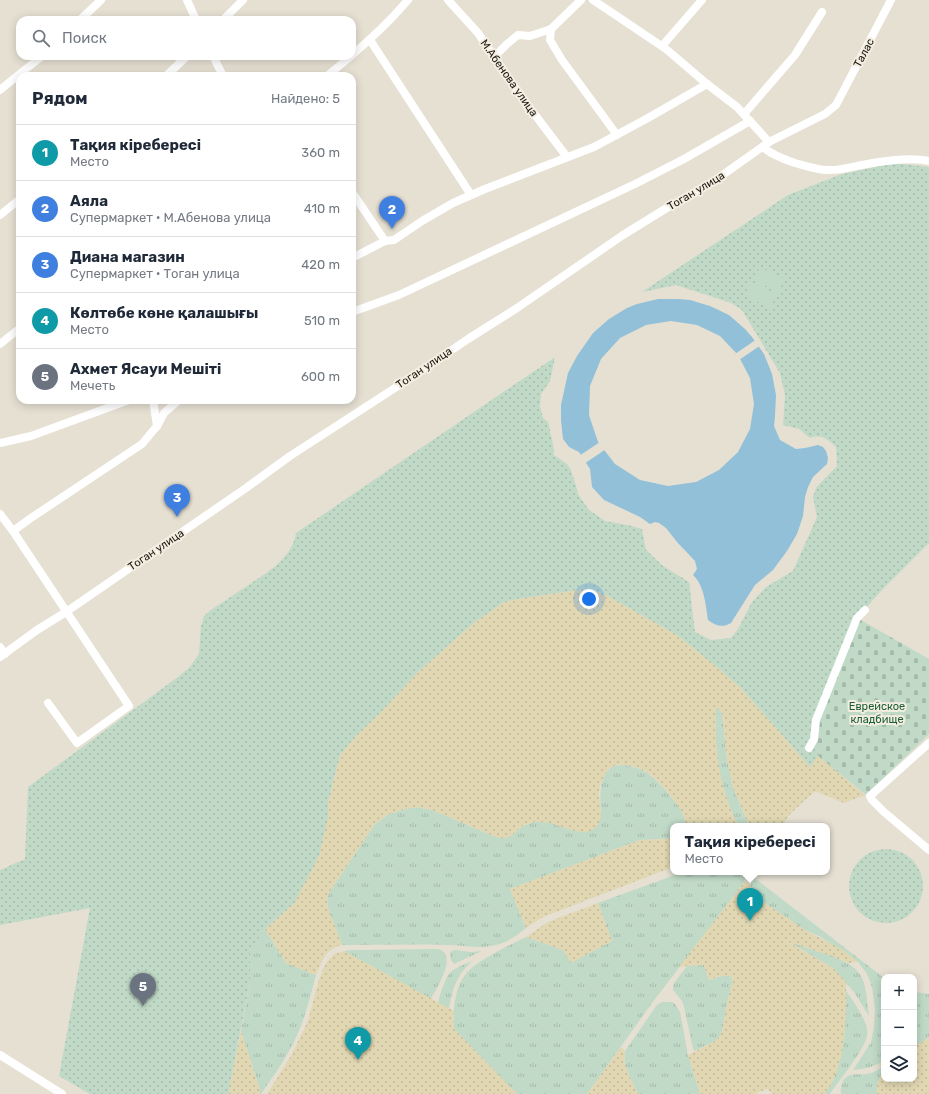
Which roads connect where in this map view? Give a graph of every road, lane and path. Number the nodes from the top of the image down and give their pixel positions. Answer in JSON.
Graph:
{"nodes":[{"id":1,"x":102,"y":0,"type":"edge"},
{"id":2,"x":187,"y":0,"type":"edge"},
{"id":3,"x":244,"y":0,"type":"edge"},
{"id":4,"x":408,"y":0,"type":"edge"},
{"id":5,"x":448,"y":0,"type":"edge"},
{"id":6,"x":581,"y":0,"type":"edge"},
{"id":7,"x":593,"y":0,"type":"edge"},
{"id":8,"x":702,"y":0,"type":"edge"},
{"id":9,"x":891,"y":0,"type":"edge"},
{"id":10,"x":822,"y":12,"type":"dead end"},
{"id":11,"x":84,"y":16,"type":"edge"},
{"id":12,"x":194,"y":16,"type":"edge"},
{"id":13,"x":227,"y":16,"type":"edge"},
{"id":14,"x":551,"y":29,"type":"junction"},
{"id":15,"x":370,"y":40,"type":"junction"},
{"id":16,"x":662,"y":46,"type":"junction"},
{"id":17,"x":356,"y":52,"type":"edge"},
{"id":18,"x":494,"y":57,"type":"junction"},
{"id":19,"x":37,"y":60,"type":"edge"},
{"id":20,"x":182,"y":60,"type":"edge"},
{"id":21,"x":215,"y":60,"type":"edge"},
{"id":22,"x":347,"y":60,"type":"edge"},
{"id":23,"x":22,"y":72,"type":"edge"},
{"id":24,"x":170,"y":72,"type":"edge"},
{"id":25,"x":221,"y":72,"type":"edge"},
{"id":26,"x":333,"y":72,"type":"edge"},
{"id":27,"x":16,"y":77,"type":"edge"},
{"id":28,"x":707,"y":84,"type":"junction"},
{"id":29,"x":0,"y":90,"type":"edge"},
{"id":30,"x":836,"y":105,"type":"joint"},
{"id":31,"x":744,"y":114,"type":"junction"},
{"id":32,"x":750,"y":121,"type":"junction"},
{"id":33,"x":617,"y":135,"type":"junction"},
{"id":34,"x":766,"y":144,"type":"junction"},
{"id":35,"x":567,"y":157,"type":"junction"},
{"id":36,"x":929,"y":161,"type":"edge"},
{"id":37,"x":471,"y":195,"type":"junction"},
{"id":38,"x":356,"y":198,"type":"edge"},
{"id":39,"x":16,"y":203,"type":"edge"},
{"id":40,"x":0,"y":215,"type":"edge"},
{"id":41,"x":385,"y":241,"type":"junction"},
{"id":42,"x":356,"y":256,"type":"edge"},
{"id":43,"x":356,"y":311,"type":"edge"},
{"id":44,"x":16,"y":331,"type":"edge"},
{"id":45,"x":0,"y":344,"type":"edge"},
{"id":46,"x":118,"y":404,"type":"edge"},
{"id":47,"x":154,"y":404,"type":"edge"},
{"id":48,"x":174,"y":404,"type":"edge"},
{"id":49,"x":157,"y":426,"type":"junction"},
{"id":50,"x":0,"y":443,"type":"edge"},
{"id":51,"x":0,"y":514,"type":"edge"},
{"id":52,"x":13,"y":531,"type":"junction"},
{"id":53,"x":865,"y":610,"type":"dead end"},
{"id":54,"x":66,"y":612,"type":"junction"},
{"id":55,"x":2,"y":653,"type":"edge"},
{"id":56,"x":48,"y":703,"type":"dead end"},
{"id":57,"x":929,"y":743,"type":"edge"},
{"id":58,"x":809,"y":748,"type":"dead end"},
{"id":59,"x":928,"y":848,"type":"edge"},
{"id":60,"x":0,"y":1055,"type":"edge"},
{"id":61,"x":62,"y":1094,"type":"edge"}],
"edges":[{"from":1,"to":11,"type":"street"},
{"from":2,"to":12,"type":"street"},
{"from":3,"to":13,"type":"street"},
{"from":4,"to":15,"type":"street"},
{"from":5,"to":18,"type":"street","name":"М.Абенова улица"},
{"from":6,"to":14,"type":"street"},
{"from":7,"to":16,"type":"street"},
{"from":8,"to":16,"type":"street"},
{"from":9,"to":30,"type":"street","name":"Талас"},
{"from":10,"to":31,"type":"street"},
{"from":14,"to":18,"type":"street"},
{"from":14,"to":33,"type":"street"},
{"from":15,"to":17,"type":"street"},
{"from":15,"to":37,"type":"street"},
{"from":16,"to":28,"type":"street"},
{"from":18,"to":35,"type":"street","name":"М.Абенова улица"},
{"from":19,"to":23,"type":"street"},
{"from":20,"to":24,"type":"street"},
{"from":21,"to":25,"type":"street"},
{"from":22,"to":26,"type":"street"},
{"from":27,"to":29,"type":"street"},
{"from":28,"to":31,"type":"street"},
{"from":28,"to":33,"type":"street"},
{"from":30,"to":34,"type":"street","name":"Тоган улица"},
{"from":31,"to":32,"type":"street"},
{"from":32,"to":34,"type":"street"},
{"from":32,"to":43,"type":"street"},
{"from":33,"to":35,"type":"street"},
{"from":34,"to":36,"type":"street"},
{"from":34,"to":54,"type":"street","name":"Тоган улица"},
{"from":35,"to":37,"type":"street"},
{"from":37,"to":41,"type":"street"},
{"from":38,"to":41,"type":"street"},
{"from":39,"to":40,"type":"street"},
{"from":41,"to":42,"type":"street"},
{"from":44,"to":45,"type":"street"},
{"from":46,"to":50,"type":"street"},
{"from":47,"to":49,"type":"street"},
{"from":48,"to":49,"type":"street"},
{"from":49,"to":52,"type":"street"},
{"from":51,"to":52,"type":"street"},
{"from":52,"to":54,"type":"street"},
{"from":53,"to":58,"type":"street"},
{"from":54,"to":55,"type":"street","name":"Тоган улица"},
{"from":54,"to":56,"type":"street"},
{"from":57,"to":59,"type":"street"},
{"from":60,"to":61,"type":"street"}]}
